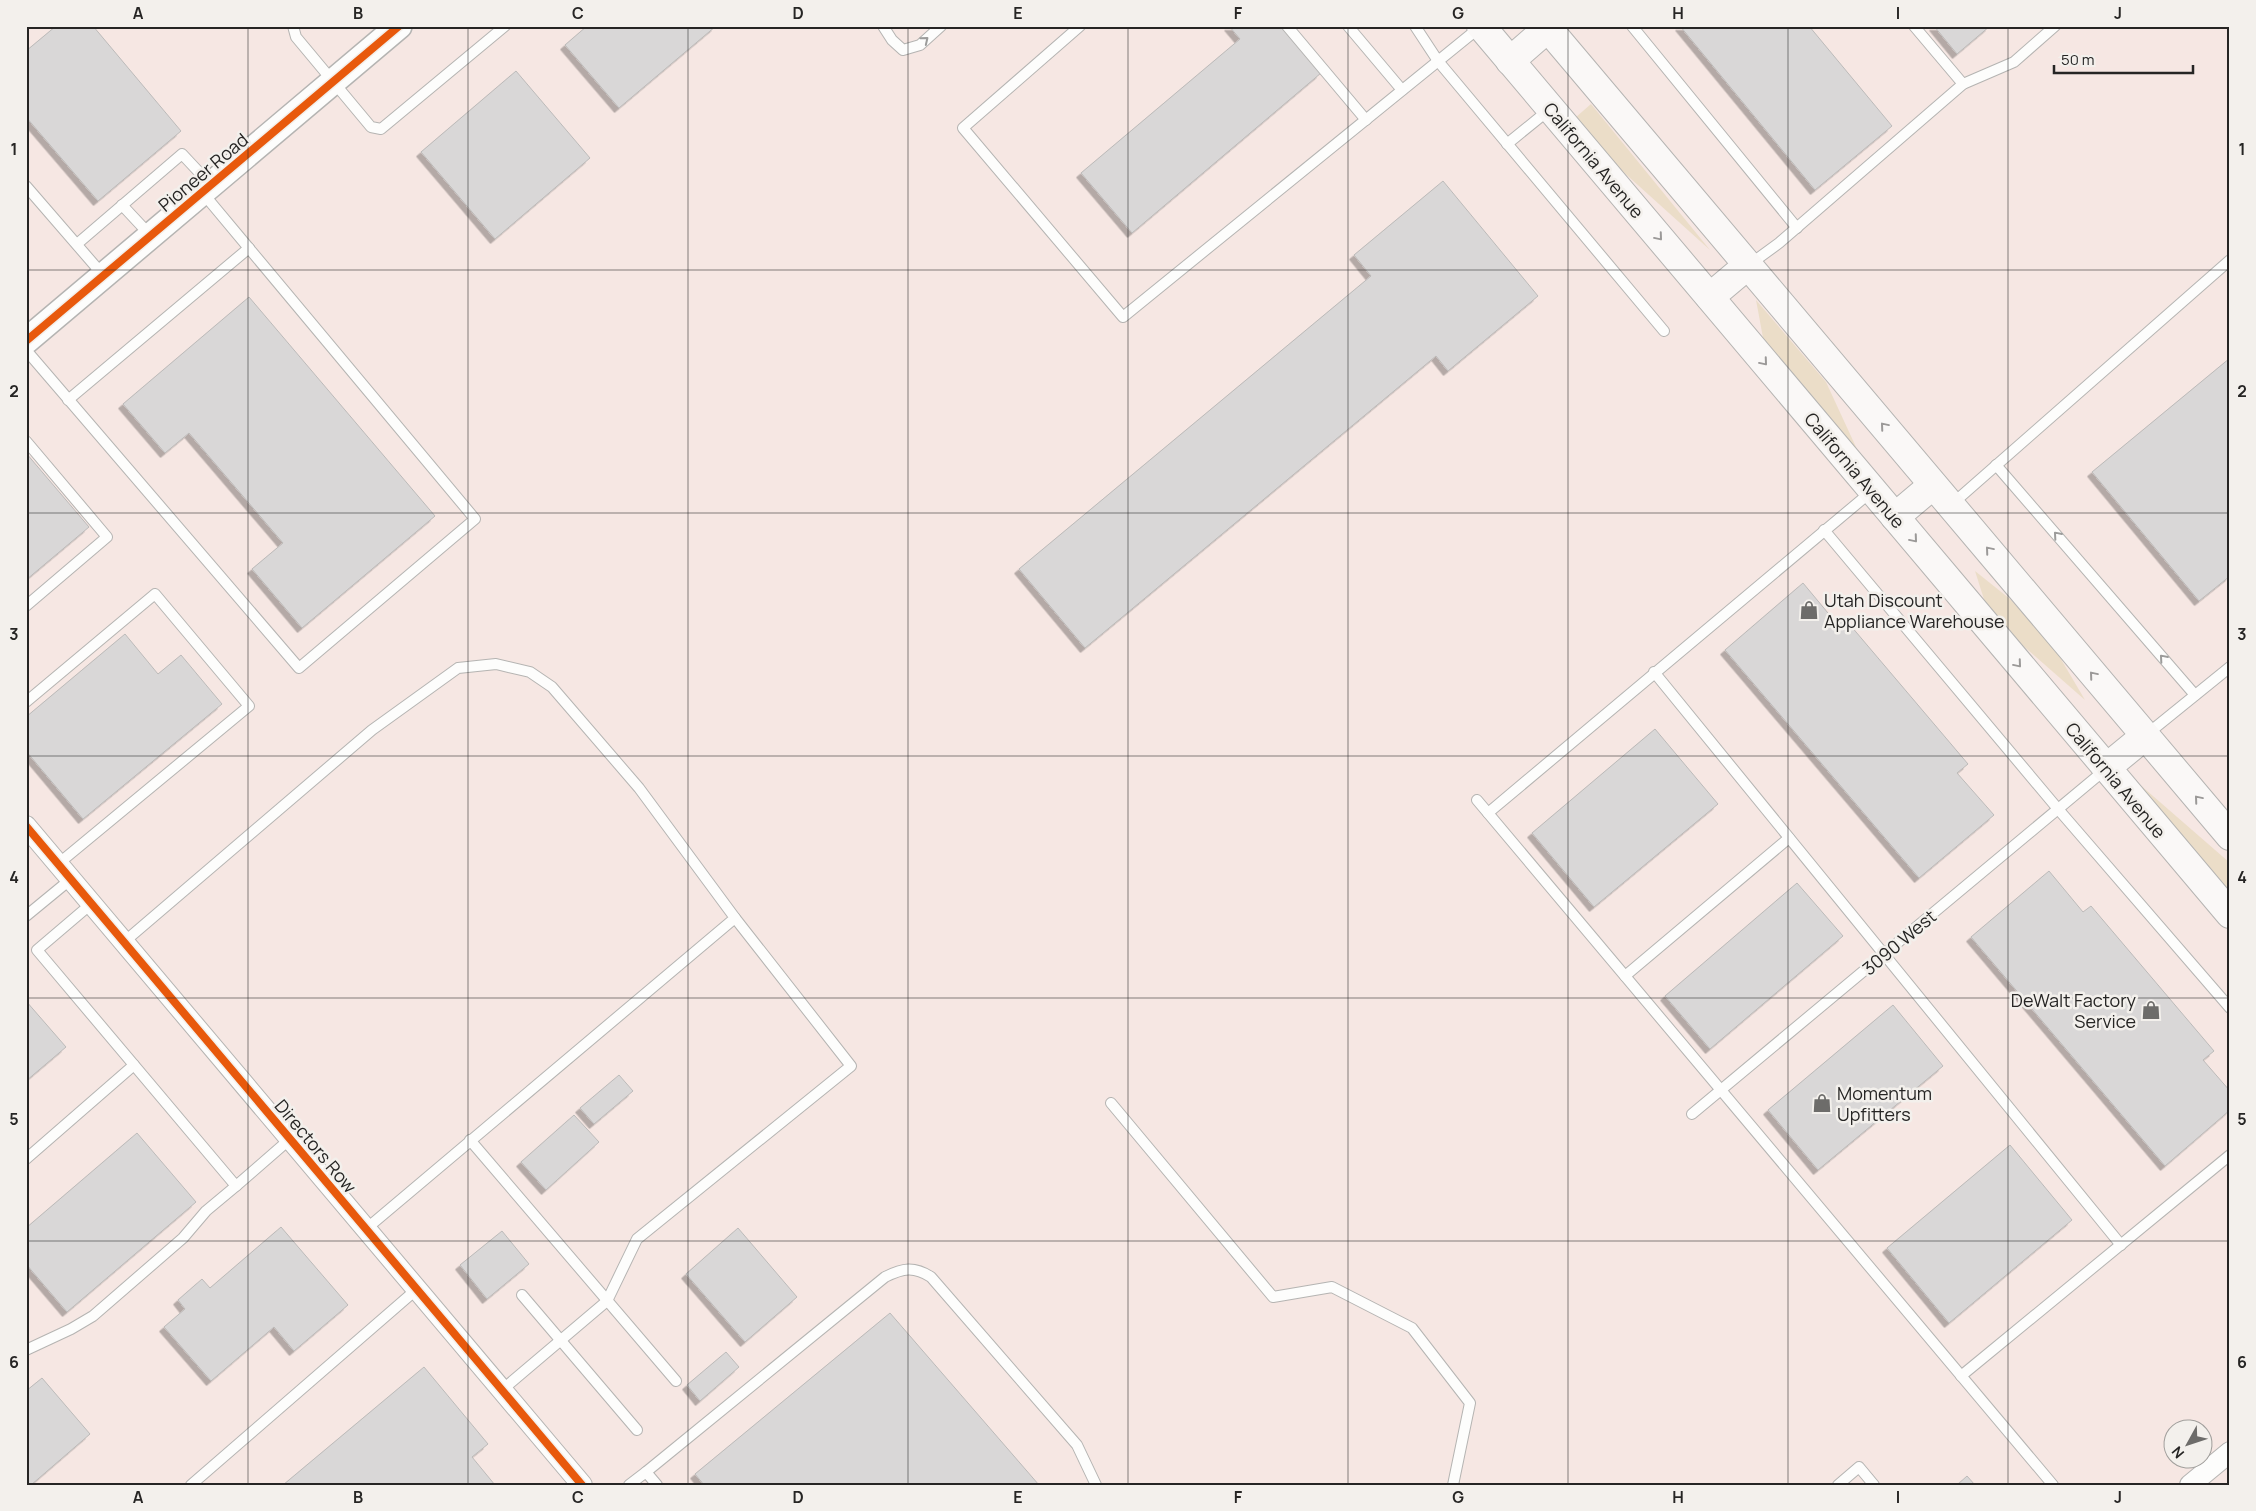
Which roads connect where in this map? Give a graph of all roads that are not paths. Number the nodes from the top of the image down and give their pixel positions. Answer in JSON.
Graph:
{"nodes":[{"id":1,"x":293,"y":26,"type":"edge"},
{"id":2,"x":399,"y":26,"type":"edge"},
{"id":3,"x":505,"y":26,"type":"edge"},
{"id":4,"x":883,"y":26,"type":"edge"},
{"id":5,"x":941,"y":26,"type":"edge"},
{"id":6,"x":1080,"y":26,"type":"edge"},
{"id":7,"x":1287,"y":26,"type":"edge"},
{"id":8,"x":1348,"y":26,"type":"edge"},
{"id":9,"x":1415,"y":26,"type":"edge"},
{"id":10,"x":1481,"y":26,"type":"edge"},
{"id":11,"x":1632,"y":26,"type":"edge"},
{"id":12,"x":1914,"y":26,"type":"edge"},
{"id":13,"x":2055,"y":26,"type":"edge"},
{"id":14,"x":1548,"y":27,"type":"edge"},
{"id":15,"x":1510,"y":61,"type":"junction"},
{"id":16,"x":1438,"y":62,"type":"junction"},
{"id":17,"x":332,"y":82,"type":"junction"},
{"id":18,"x":1963,"y":84,"type":"junction"},
{"id":19,"x":1402,"y":90,"type":"junction"},
{"id":20,"x":1550,"y":109,"type":"junction"},
{"id":21,"x":1366,"y":120,"type":"junction"},
{"id":22,"x":1508,"y":144,"type":"junction"},
{"id":23,"x":26,"y":186,"type":"edge"},
{"id":24,"x":207,"y":189,"type":"junction"},
{"id":25,"x":122,"y":205,"type":"junction"},
{"id":26,"x":1796,"y":228,"type":"junction"},
{"id":27,"x":150,"y":236,"type":"junction"},
{"id":28,"x":77,"y":244,"type":"junction"},
{"id":29,"x":249,"y":248,"type":"junction"},
{"id":30,"x":2230,"y":260,"type":"edge"},
{"id":31,"x":1748,"y":265,"type":"junction"},
{"id":32,"x":104,"y":276,"type":"junction"},
{"id":33,"x":1710,"y":297,"type":"junction"},
{"id":34,"x":1664,"y":330,"type":"dead end"},
{"id":35,"x":26,"y":341,"type":"edge"},
{"id":36,"x":26,"y":350,"type":"edge"},
{"id":37,"x":68,"y":400,"type":"junction"},
{"id":38,"x":26,"y":440,"type":"edge"},
{"id":39,"x":1996,"y":464,"type":"junction"},
{"id":40,"x":1933,"y":485,"type":"junction"},
{"id":41,"x":1873,"y":491,"type":"junction"},
{"id":42,"x":1950,"y":505,"type":"junction"},
{"id":43,"x":1895,"y":517,"type":"junction"},
{"id":44,"x":1824,"y":530,"type":"junction"},
{"id":45,"x":26,"y":606,"type":"edge"},
{"id":46,"x":2230,"y":666,"type":"edge"},
{"id":47,"x":1654,"y":672,"type":"junction"},
{"id":48,"x":2195,"y":695,"type":"junction"},
{"id":49,"x":26,"y":702,"type":"edge"},
{"id":50,"x":2145,"y":736,"type":"junction"},
{"id":51,"x":2106,"y":768,"type":"junction"},
{"id":52,"x":1477,"y":800,"type":"dead end"},
{"id":53,"x":2058,"y":809,"type":"junction"},
{"id":54,"x":1488,"y":813,"type":"junction"},
{"id":55,"x":26,"y":826,"type":"edge"},
{"id":56,"x":2230,"y":836,"type":"edge"},
{"id":57,"x":1790,"y":838,"type":"junction"},
{"id":58,"x":64,"y":872,"type":"junction"},
{"id":59,"x":91,"y":904,"type":"junction"},
{"id":60,"x":2230,"y":914,"type":"edge"},
{"id":61,"x":26,"y":916,"type":"edge"},
{"id":62,"x":735,"y":918,"type":"junction"},
{"id":63,"x":124,"y":942,"type":"junction"},
{"id":64,"x":37,"y":950,"type":"junction"},
{"id":65,"x":26,"y":955,"type":"edge"},
{"id":66,"x":1884,"y":955,"type":"junction"},
{"id":67,"x":1625,"y":976,"type":"junction"},
{"id":68,"x":2230,"y":1008,"type":"edge"},
{"id":69,"x":134,"y":1065,"type":"junction"},
{"id":70,"x":1722,"y":1091,"type":"junction"},
{"id":71,"x":1111,"y":1103,"type":"dead end"},
{"id":72,"x":1692,"y":1114,"type":"dead end"},
{"id":73,"x":290,"y":1139,"type":"junction"},
{"id":74,"x":470,"y":1140,"type":"junction"},
{"id":75,"x":2230,"y":1155,"type":"edge"},
{"id":76,"x":26,"y":1159,"type":"edge"},
{"id":77,"x":236,"y":1186,"type":"junction"},
{"id":78,"x":366,"y":1229,"type":"junction"},
{"id":79,"x":2121,"y":1245,"type":"junction"},
{"id":80,"x":417,"y":1289,"type":"junction"},
{"id":81,"x":522,"y":1295,"type":"dead end"},
{"id":82,"x":607,"y":1302,"type":"junction"},
{"id":83,"x":562,"y":1340,"type":"junction"},
{"id":84,"x":26,"y":1350,"type":"edge"},
{"id":85,"x":1962,"y":1376,"type":"junction"},
{"id":86,"x":676,"y":1381,"type":"dead end"},
{"id":87,"x":502,"y":1390,"type":"junction"},
{"id":88,"x":637,"y":1430,"type":"dead end"},
{"id":89,"x":2230,"y":1452,"type":"edge"},
{"id":90,"x":646,"y":1472,"type":"junction"},
{"id":91,"x":191,"y":1485,"type":"edge"},
{"id":92,"x":582,"y":1485,"type":"edge"},
{"id":93,"x":630,"y":1485,"type":"edge"},
{"id":94,"x":657,"y":1485,"type":"edge"},
{"id":95,"x":1096,"y":1485,"type":"edge"},
{"id":96,"x":1453,"y":1485,"type":"edge"},
{"id":97,"x":1838,"y":1485,"type":"edge"},
{"id":98,"x":1874,"y":1485,"type":"edge"},
{"id":99,"x":2053,"y":1485,"type":"edge"},
{"id":100,"x":2190,"y":1485,"type":"edge"}],
"edges":[{"from":1,"to":17,"type":"lane"},
{"from":2,"to":17,"type":"street","name":"Pioneer Road"},
{"from":3,"to":17,"type":"lane"},
{"from":4,"to":5,"type":"lane","one_way":true},
{"from":6,"to":21,"type":"lane"},
{"from":7,"to":21,"type":"lane"},
{"from":8,"to":19,"type":"lane"},
{"from":9,"to":16,"type":"lane"},
{"from":10,"to":15,"type":"main road","name":"California Avenue"},
{"from":10,"to":16,"type":"lane"},
{"from":11,"to":26,"type":"lane"},
{"from":12,"to":18,"type":"lane"},
{"from":13,"to":18,"type":"lane"},
{"from":14,"to":15,"type":"main road"},
{"from":14,"to":31,"type":"main road"},
{"from":15,"to":20,"type":"main road","name":"California Avenue"},
{"from":16,"to":19,"type":"lane"},
{"from":16,"to":22,"type":"lane"},
{"from":17,"to":24,"type":"street","name":"Pioneer Road"},
{"from":18,"to":26,"type":"lane"},
{"from":19,"to":21,"type":"lane"},
{"from":20,"to":22,"type":"lane"},
{"from":20,"to":33,"type":"main road","name":"California Avenue","one_way":true},
{"from":22,"to":34,"type":"lane"},
{"from":23,"to":28,"type":"lane"},
{"from":24,"to":25,"type":"lane"},
{"from":24,"to":27,"type":"street","name":"Pioneer Road"},
{"from":24,"to":29,"type":"lane"},
{"from":25,"to":27,"type":"lane"},
{"from":25,"to":28,"type":"lane"},
{"from":26,"to":31,"type":"lane"},
{"from":27,"to":32,"type":"street","name":"Pioneer Road"},
{"from":28,"to":32,"type":"lane"},
{"from":29,"to":37,"type":"lane"},
{"from":29,"to":37,"type":"lane"},
{"from":30,"to":39,"type":"lane"},
{"from":31,"to":33,"type":"main road"},
{"from":40,"to":31,"type":"main road","one_way":true},
{"from":32,"to":35,"type":"street","name":"Pioneer Road"},
{"from":33,"to":41,"type":"main road","name":"California Avenue","one_way":true},
{"from":36,"to":37,"type":"lane"},
{"from":38,"to":45,"type":"lane"},
{"from":39,"to":42,"type":"lane"},
{"from":48,"to":39,"type":"lane","one_way":true},
{"from":40,"to":42,"type":"main road"},
{"from":40,"to":43,"type":"main road"},
{"from":41,"to":43,"type":"main road","name":"California Avenue"},
{"from":41,"to":44,"type":"lane"},
{"from":50,"to":42,"type":"main road","one_way":true},
{"from":43,"to":51,"type":"main road","name":"California Avenue","one_way":true},
{"from":44,"to":47,"type":"lane"},
{"from":44,"to":53,"type":"lane"},
{"from":46,"to":48,"type":"lane"},
{"from":47,"to":54,"type":"lane"},
{"from":47,"to":57,"type":"lane"},
{"from":48,"to":50,"type":"lane"},
{"from":49,"to":58,"type":"lane"},
{"from":50,"to":51,"type":"main road"},
{"from":56,"to":50,"type":"main road","one_way":true},
{"from":51,"to":53,"type":"lane","name":"3090 West"},
{"from":51,"to":60,"type":"main road","name":"California Avenue"},
{"from":52,"to":54,"type":"lane"},
{"from":53,"to":66,"type":"lane","name":"3090 West"},
{"from":53,"to":68,"type":"lane"},
{"from":54,"to":67,"type":"lane"},
{"from":55,"to":58,"type":"street","name":"Directors Row"},
{"from":57,"to":66,"type":"lane"},
{"from":57,"to":67,"type":"lane"},
{"from":58,"to":59,"type":"street","name":"Directors Row"},
{"from":58,"to":61,"type":"lane"},
{"from":59,"to":63,"type":"street","name":"Directors Row"},
{"from":59,"to":64,"type":"lane"},
{"from":62,"to":63,"type":"lane"},
{"from":62,"to":74,"type":"lane"},
{"from":62,"to":82,"type":"lane"},
{"from":63,"to":73,"type":"street","name":"Directors Row"},
{"from":64,"to":65,"type":"lane"},
{"from":64,"to":69,"type":"lane"},
{"from":66,"to":70,"type":"lane","name":"3090 West"},
{"from":66,"to":79,"type":"lane"},
{"from":67,"to":70,"type":"lane"},
{"from":69,"to":76,"type":"lane"},
{"from":69,"to":77,"type":"lane"},
{"from":70,"to":72,"type":"lane","name":"3090 West"},
{"from":70,"to":85,"type":"lane"},
{"from":71,"to":96,"type":"lane"},
{"from":73,"to":77,"type":"lane"},
{"from":73,"to":78,"type":"street","name":"Directors Row"},
{"from":74,"to":78,"type":"lane"},
{"from":74,"to":82,"type":"lane"},
{"from":75,"to":79,"type":"lane"},
{"from":77,"to":84,"type":"lane"},
{"from":78,"to":80,"type":"street","name":"Directors Row"},
{"from":79,"to":85,"type":"lane"},
{"from":80,"to":87,"type":"street","name":"Directors Row"},
{"from":80,"to":91,"type":"lane"},
{"from":81,"to":83,"type":"lane"},
{"from":82,"to":83,"type":"lane"},
{"from":82,"to":86,"type":"lane"},
{"from":83,"to":87,"type":"lane"},
{"from":83,"to":88,"type":"lane"},
{"from":85,"to":99,"type":"lane"},
{"from":87,"to":92,"type":"street","name":"Directors Row"},
{"from":89,"to":100,"type":"street"},
{"from":90,"to":93,"type":"lane"},
{"from":90,"to":94,"type":"lane"},
{"from":90,"to":95,"type":"lane"},
{"from":97,"to":98,"type":"lane"}]}
